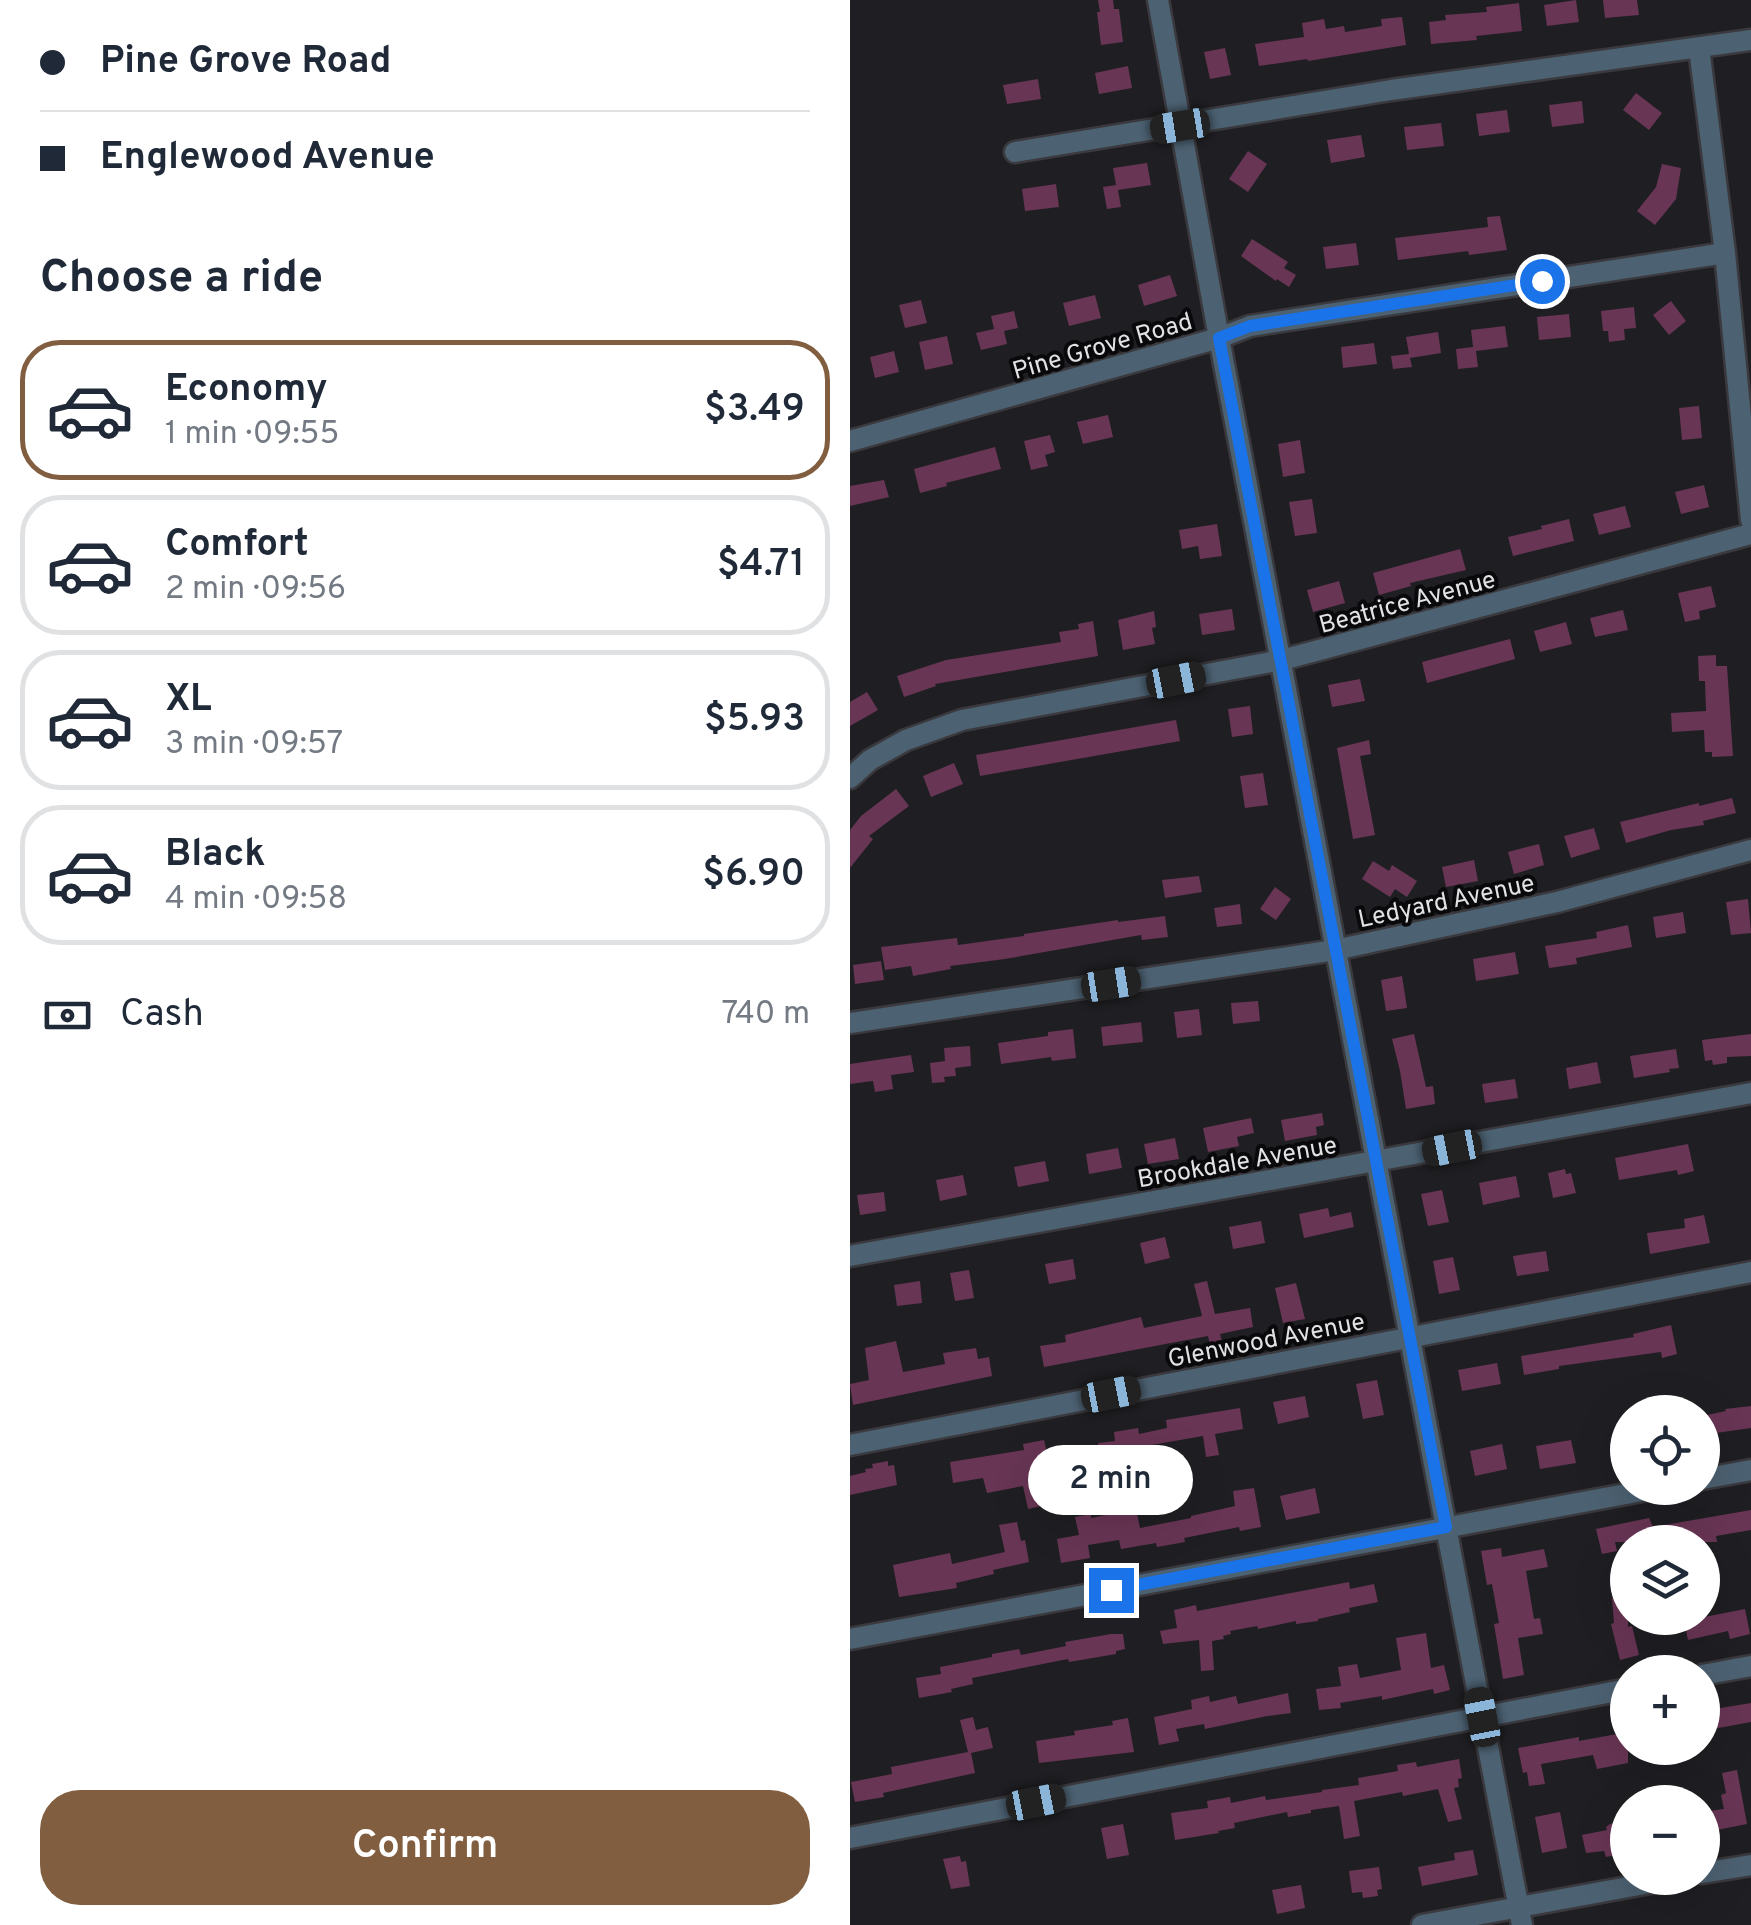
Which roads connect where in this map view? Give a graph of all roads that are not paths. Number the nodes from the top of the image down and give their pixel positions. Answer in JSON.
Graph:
{"nodes":[{"id":1,"x":1158,"y":0,"type":"edge"},
{"id":2,"x":1751,"y":40,"type":"edge"},
{"id":3,"x":1699,"y":48,"type":"junction"},
{"id":4,"x":1180,"y":126,"type":"junction"},
{"id":5,"x":1016,"y":152,"type":"dead end"},
{"id":6,"x":1725,"y":253,"type":"junction"},
{"id":7,"x":1219,"y":338,"type":"junction"},
{"id":8,"x":850,"y":441,"type":"edge"},
{"id":9,"x":1751,"y":520,"type":"edge"},
{"id":10,"x":1751,"y":534,"type":"edge"},
{"id":11,"x":1282,"y":660,"type":"junction"},
{"id":12,"x":850,"y":778,"type":"edge"},
{"id":13,"x":1751,"y":850,"type":"edge"},
{"id":14,"x":1335,"y":950,"type":"junction"},
{"id":15,"x":850,"y":1023,"type":"edge"},
{"id":16,"x":1751,"y":1092,"type":"edge"},
{"id":17,"x":1377,"y":1161,"type":"junction"},
{"id":18,"x":850,"y":1256,"type":"edge"},
{"id":19,"x":1751,"y":1272,"type":"edge"},
{"id":20,"x":1410,"y":1337,"type":"junction"},
{"id":21,"x":850,"y":1445,"type":"edge"},
{"id":22,"x":1751,"y":1470,"type":"edge"},
{"id":23,"x":1720,"y":1476,"type":"edge"},
{"id":24,"x":1610,"y":1497,"type":"edge"},
{"id":25,"x":1446,"y":1527,"type":"junction"},
{"id":26,"x":850,"y":1639,"type":"edge"},
{"id":27,"x":1751,"y":1666,"type":"edge"},
{"id":28,"x":1720,"y":1672,"type":"edge"},
{"id":29,"x":1610,"y":1693,"type":"edge"},
{"id":30,"x":1482,"y":1717,"type":"junction"},
{"id":31,"x":850,"y":1838,"type":"edge"},
{"id":32,"x":1751,"y":1865,"type":"edge"},
{"id":33,"x":1720,"y":1870,"type":"edge"},
{"id":34,"x":1610,"y":1894,"type":"edge"},
{"id":35,"x":1520,"y":1916,"type":"edge"},
{"id":36,"x":1422,"y":1925,"type":"edge"}],
"edges":[{"from":1,"to":4,"type":"street"},
{"from":2,"to":3,"type":"street"},
{"from":3,"to":4,"type":"street"},
{"from":3,"to":6,"type":"street"},
{"from":4,"to":5,"type":"street"},
{"from":4,"to":7,"type":"street"},
{"from":6,"to":7,"type":"street","name":"Pine Grove Road"},
{"from":6,"to":9,"type":"street"},
{"from":7,"to":8,"type":"street","name":"Pine Grove Road"},
{"from":7,"to":11,"type":"street"},
{"from":10,"to":11,"type":"street","name":"Beatrice Avenue"},
{"from":11,"to":12,"type":"street","name":"Beatrice Avenue"},
{"from":11,"to":14,"type":"street"},
{"from":13,"to":14,"type":"street","name":"Ledyard Avenue"},
{"from":14,"to":15,"type":"street","name":"Ledyard Avenue"},
{"from":14,"to":17,"type":"street"},
{"from":16,"to":17,"type":"street","name":"Brookdale Avenue"},
{"from":17,"to":18,"type":"street","name":"Brookdale Avenue"},
{"from":17,"to":20,"type":"street"},
{"from":19,"to":20,"type":"street","name":"Glenwood Avenue"},
{"from":20,"to":21,"type":"street","name":"Glenwood Avenue"},
{"from":20,"to":25,"type":"street"},
{"from":22,"to":23,"type":"street"},
{"from":24,"to":25,"type":"street"},
{"from":25,"to":26,"type":"street"},
{"from":25,"to":30,"type":"street"},
{"from":27,"to":28,"type":"street"},
{"from":29,"to":30,"type":"street"},
{"from":30,"to":31,"type":"street"},
{"from":30,"to":35,"type":"street"},
{"from":32,"to":33,"type":"street"},
{"from":34,"to":35,"type":"street"},
{"from":35,"to":36,"type":"street"}]}
